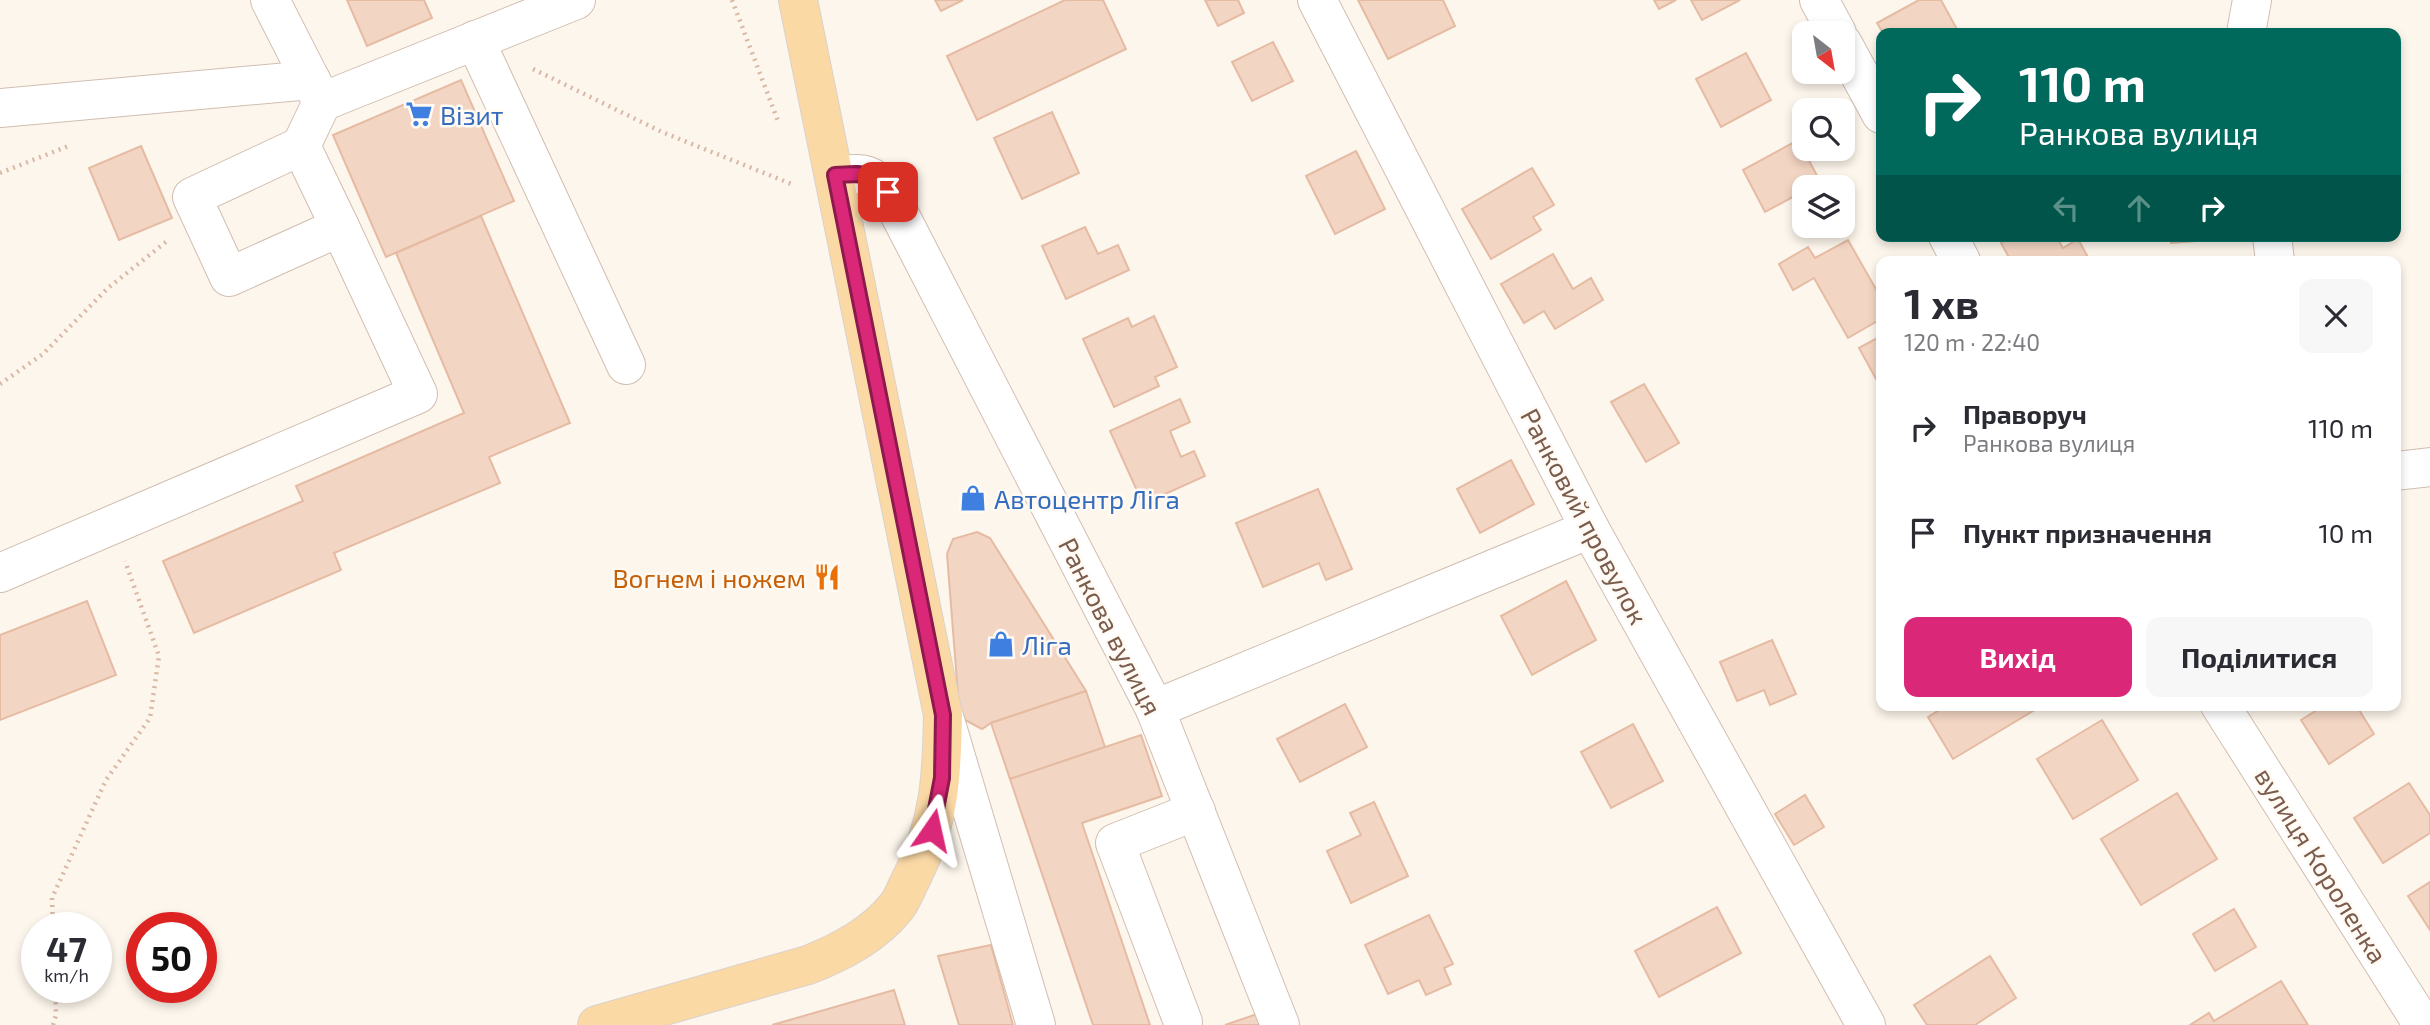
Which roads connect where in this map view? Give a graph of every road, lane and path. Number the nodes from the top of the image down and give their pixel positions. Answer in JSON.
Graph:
{"nodes":[{"id":1,"x":270,"y":0,"type":"edge"},
{"id":2,"x":576,"y":0,"type":"edge"},
{"id":3,"x":798,"y":0,"type":"edge"},
{"id":4,"x":1317,"y":0,"type":"edge"},
{"id":5,"x":1819,"y":0,"type":"edge"},
{"id":6,"x":2252,"y":0,"type":"edge"},
{"id":7,"x":1830,"y":21,"type":"edge"},
{"id":8,"x":2247,"y":28,"type":"edge"},
{"id":9,"x":475,"y":40,"type":"junction"},
{"id":10,"x":1855,"y":66,"type":"edge"},
{"id":11,"x":316,"y":91,"type":"junction"},
{"id":12,"x":1876,"y":105,"type":"edge"},
{"id":13,"x":0,"y":108,"type":"edge"},
{"id":14,"x":301,"y":146,"type":"junction"},
{"id":15,"x":820,"y":182,"type":"junction"},
{"id":16,"x":201,"y":215,"type":"junction"},
{"id":17,"x":340,"y":227,"type":"junction"},
{"id":18,"x":626,"y":365,"type":"dead end"},
{"id":19,"x":0,"y":384,"type":"edge"},
{"id":20,"x":2430,"y":467,"type":"edge"},
{"id":21,"x":2401,"y":470,"type":"edge"},
{"id":22,"x":111,"y":524,"type":"junction"},
{"id":23,"x":1590,"y":529,"type":"junction"},
{"id":24,"x":0,"y":572,"type":"edge"},
{"id":25,"x":1155,"y":709,"type":"junction"},
{"id":26,"x":2224,"y":711,"type":"edge"},
{"id":27,"x":943,"y":715,"type":"junction"},
{"id":28,"x":1196,"y":811,"type":"junction"},
{"id":29,"x":52,"y":912,"type":"edge"},
{"id":30,"x":56,"y":1003,"type":"edge"},
{"id":31,"x":1182,"y":1022,"type":"dead end"},
{"id":32,"x":53,"y":1025,"type":"edge"},
{"id":33,"x":597,"y":1025,"type":"edge"},
{"id":34,"x":1036,"y":1025,"type":"edge"},
{"id":35,"x":1280,"y":1025,"type":"edge"},
{"id":36,"x":1867,"y":1025,"type":"edge"},
{"id":37,"x":2423,"y":1025,"type":"edge"}],
"edges":[{"from":1,"to":11,"type":"street"},
{"from":2,"to":9,"type":"street"},
{"from":3,"to":15,"type":"main road"},
{"from":4,"to":23,"type":"street","name":"Ранковий провулок"},
{"from":5,"to":7,"type":"street"},
{"from":6,"to":8,"type":"street"},
{"from":9,"to":11,"type":"street"},
{"from":9,"to":15,"type":"path"},
{"from":9,"to":18,"type":"street"},
{"from":10,"to":12,"type":"street"},
{"from":11,"to":13,"type":"street"},
{"from":11,"to":14,"type":"street"},
{"from":14,"to":16,"type":"street"},
{"from":14,"to":17,"type":"street"},
{"from":15,"to":25,"type":"street","name":"Ранкова вулиця"},
{"from":15,"to":27,"type":"main road"},
{"from":16,"to":17,"type":"street"},
{"from":16,"to":19,"type":"path"},
{"from":17,"to":22,"type":"street"},
{"from":20,"to":21,"type":"street"},
{"from":22,"to":24,"type":"street"},
{"from":22,"to":29,"type":"path"},
{"from":23,"to":25,"type":"street"},
{"from":23,"to":36,"type":"street","name":"Ранковий провулок"},
{"from":25,"to":28,"type":"street","name":"Ранкова вулиця"},
{"from":26,"to":37,"type":"street","name":"вулиця Короленка"},
{"from":27,"to":33,"type":"main road"},
{"from":27,"to":34,"type":"street"},
{"from":28,"to":31,"type":"street"},
{"from":28,"to":35,"type":"street","name":"Ранкова вулиця"},
{"from":30,"to":32,"type":"path"}]}
